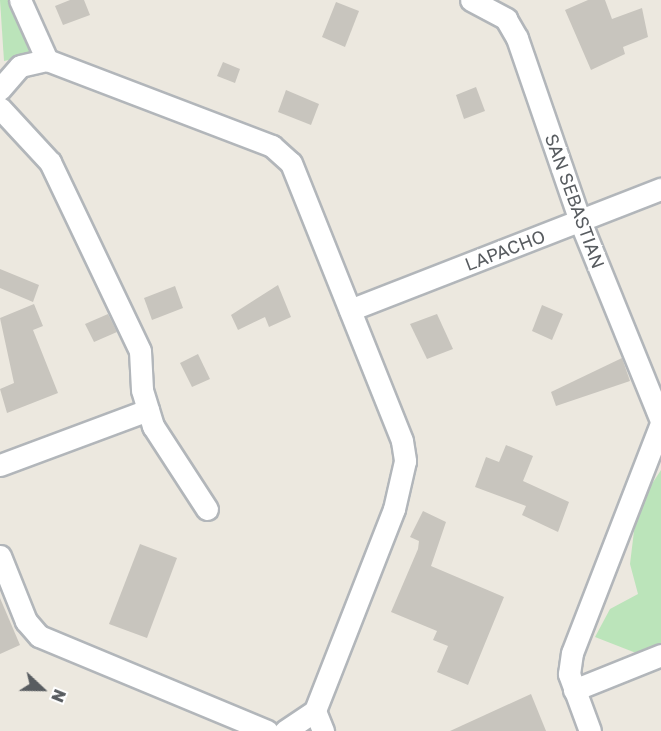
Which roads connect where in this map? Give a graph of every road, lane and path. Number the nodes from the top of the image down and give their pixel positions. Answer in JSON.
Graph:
{"nodes":[{"id":1,"x":20,"y":0,"type":"edge"},
{"id":2,"x":490,"y":2,"type":"edge"},
{"id":3,"x":47,"y":60,"type":"junction"},
{"id":4,"x":0,"y":89,"type":"edge"},
{"id":5,"x":0,"y":108,"type":"edge"},
{"id":6,"x":661,"y":189,"type":"edge"},
{"id":7,"x":580,"y":221,"type":"junction"},
{"id":8,"x":350,"y":310,"type":"junction"},
{"id":9,"x":148,"y":410,"type":"junction"},
{"id":10,"x":661,"y":422,"type":"edge"},
{"id":11,"x":0,"y":465,"type":"edge"},
{"id":12,"x":207,"y":509,"type":"dead end"},
{"id":13,"x":0,"y":556,"type":"edge"},
{"id":14,"x":661,"y":655,"type":"edge"},
{"id":15,"x":574,"y":690,"type":"junction"},
{"id":16,"x":315,"y":711,"type":"junction"},
{"id":17,"x":267,"y":731,"type":"edge"},
{"id":18,"x":285,"y":731,"type":"edge"},
{"id":19,"x":323,"y":731,"type":"edge"},
{"id":20,"x":590,"y":731,"type":"edge"}],
"edges":[{"from":1,"to":3,"type":"street"},
{"from":2,"to":7,"type":"street","name":"SAN SEBASTIAN"},
{"from":3,"to":4,"type":"street"},
{"from":3,"to":8,"type":"street"},
{"from":5,"to":9,"type":"street"},
{"from":6,"to":7,"type":"street","name":"LAPACHO"},
{"from":7,"to":8,"type":"street","name":"LAPACHO"},
{"from":7,"to":10,"type":"street","name":"SAN SEBASTIAN"},
{"from":8,"to":16,"type":"street"},
{"from":9,"to":11,"type":"street"},
{"from":9,"to":12,"type":"street"},
{"from":10,"to":15,"type":"street","name":"SAN SEBASTIAN"},
{"from":13,"to":17,"type":"street"},
{"from":14,"to":15,"type":"street"},
{"from":15,"to":20,"type":"street","name":"SAN SEBASTIAN"},
{"from":16,"to":18,"type":"street"},
{"from":16,"to":19,"type":"street"}]}
